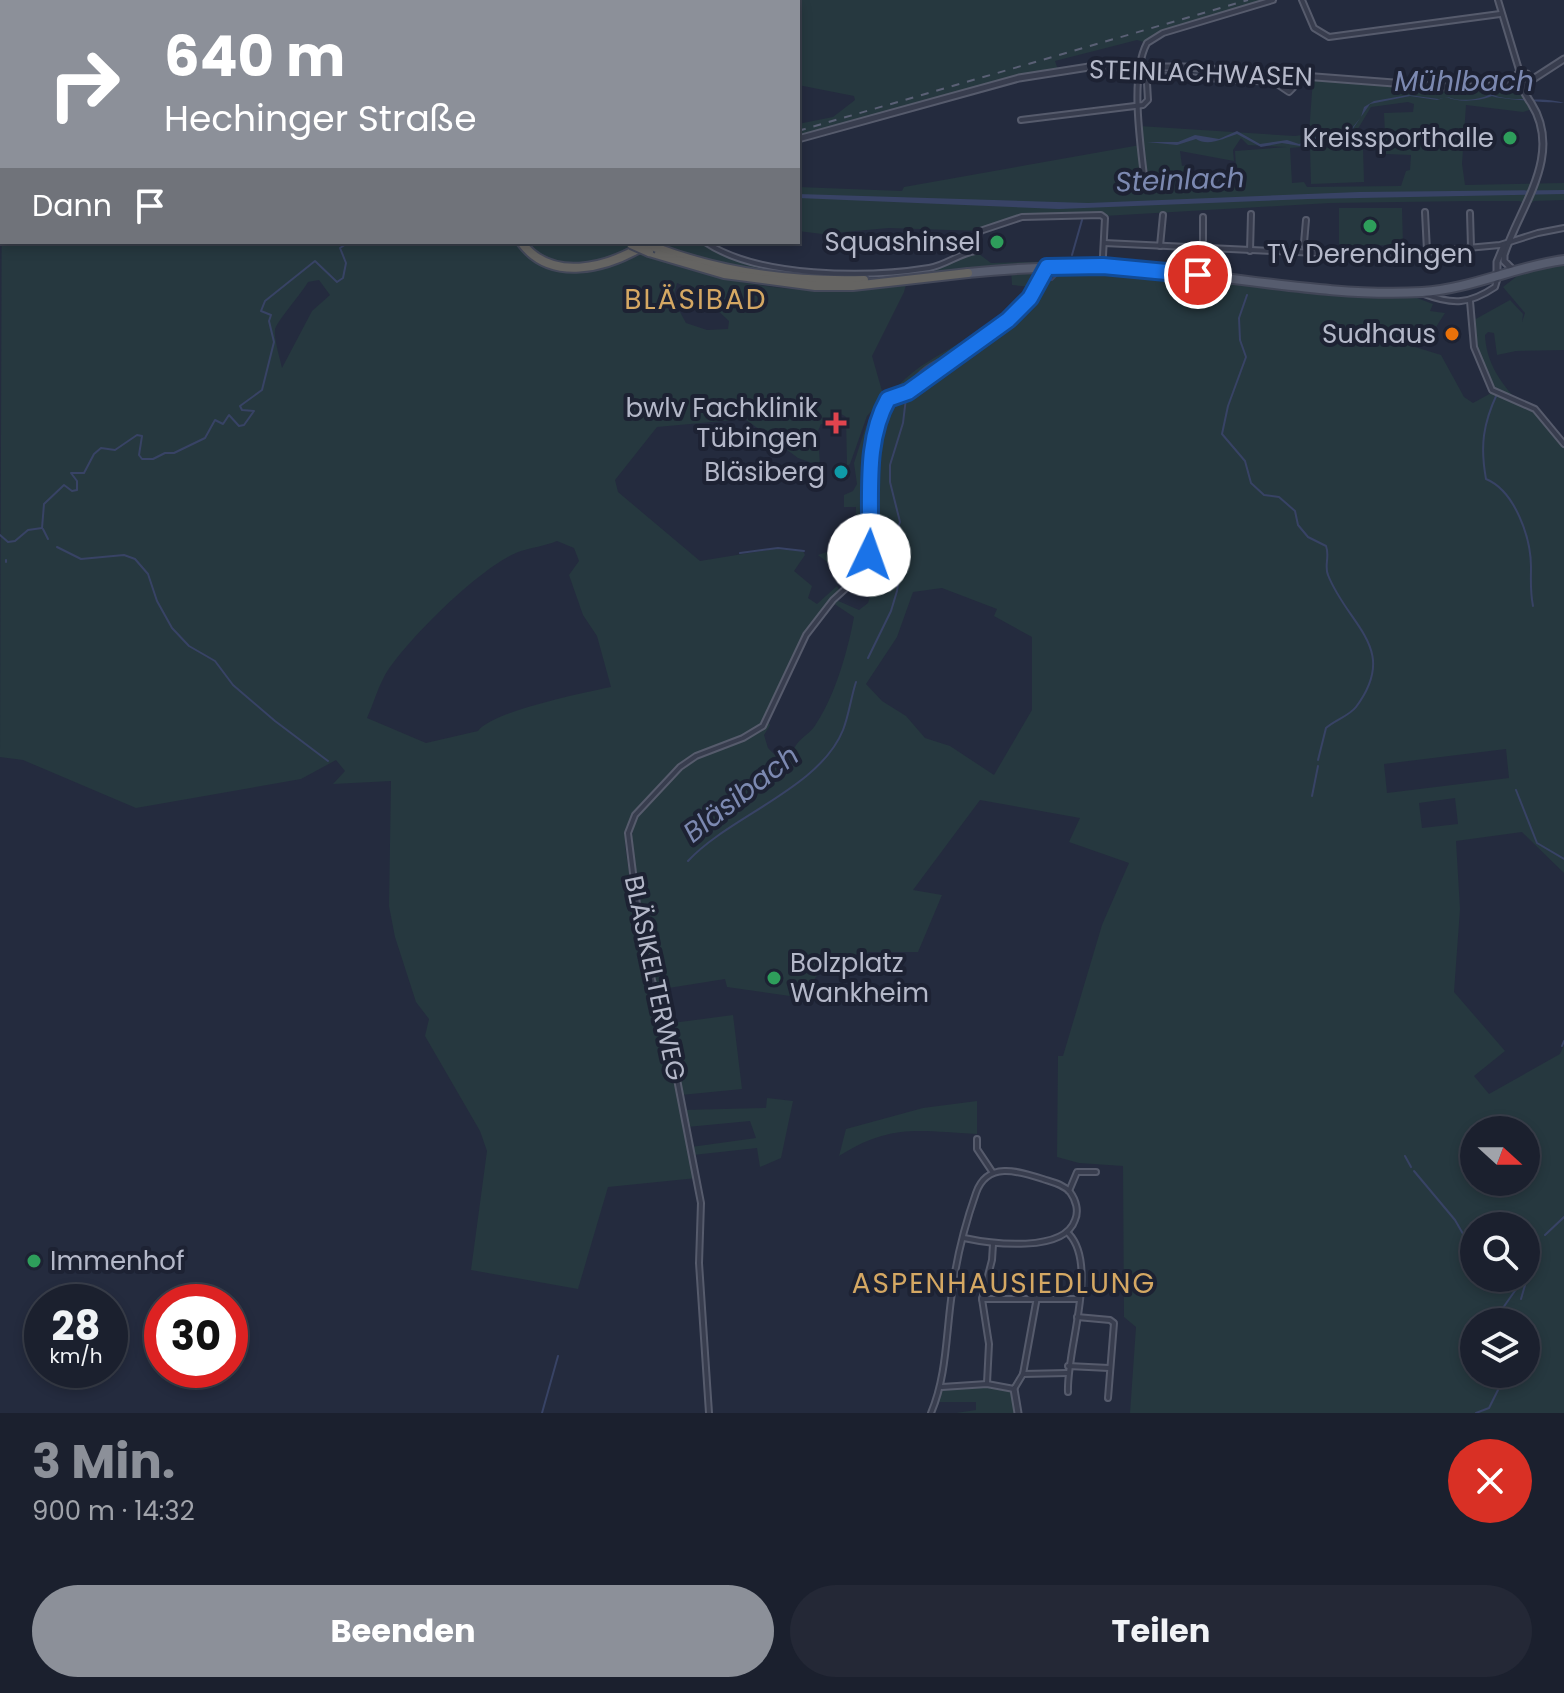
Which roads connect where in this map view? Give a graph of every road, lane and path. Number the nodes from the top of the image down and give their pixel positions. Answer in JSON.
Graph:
{"nodes":[{"id":1,"x":1273,"y":0,"type":"edge"},
{"id":2,"x":1302,"y":0,"type":"edge"},
{"id":3,"x":1498,"y":0,"type":"edge"},
{"id":4,"x":1500,"y":14,"type":"junction"},
{"id":5,"x":1564,"y":59,"type":"edge"},
{"id":6,"x":1141,"y":65,"type":"junction"},
{"id":7,"x":1295,"y":76,"type":"junction"},
{"id":8,"x":1526,"y":79,"type":"junction"},
{"id":9,"x":1139,"y":105,"type":"junction"},
{"id":10,"x":1021,"y":120,"type":"dead end"},
{"id":11,"x":800,"y":138,"type":"edge"},
{"id":12,"x":1144,"y":176,"type":"dead end"},
{"id":13,"x":1425,"y":212,"type":"dead end"},
{"id":14,"x":1470,"y":213,"type":"dead end"},
{"id":15,"x":1251,"y":214,"type":"dead end"},
{"id":16,"x":1163,"y":215,"type":"dead end"},
{"id":17,"x":1203,"y":217,"type":"dead end"},
{"id":18,"x":1306,"y":220,"type":"dead end"},
{"id":19,"x":1564,"y":228,"type":"edge"},
{"id":20,"x":1104,"y":243,"type":"junction"},
{"id":21,"x":523,"y":244,"type":"edge"},
{"id":22,"x":529,"y":244,"type":"edge"},
{"id":23,"x":709,"y":244,"type":"edge"},
{"id":24,"x":1506,"y":244,"type":"junction"},
{"id":25,"x":648,"y":245,"type":"edge"},
{"id":26,"x":1160,"y":246,"type":"junction"},
{"id":27,"x":1471,"y":247,"type":"junction"},
{"id":28,"x":1203,"y":248,"type":"junction"},
{"id":29,"x":1250,"y":251,"type":"junction"},
{"id":30,"x":1427,"y":251,"type":"junction"},
{"id":31,"x":1307,"y":254,"type":"junction"},
{"id":32,"x":1504,"y":255,"type":"junction"},
{"id":33,"x":1103,"y":256,"type":"dead end"},
{"id":34,"x":1564,"y":260,"type":"edge"},
{"id":35,"x":1047,"y":267,"type":"junction"},
{"id":36,"x":1513,"y":270,"type":"junction"},
{"id":37,"x":968,"y":273,"type":"joint"},
{"id":38,"x":1497,"y":274,"type":"junction"},
{"id":39,"x":1444,"y":289,"type":"junction"},
{"id":40,"x":1420,"y":292,"type":"junction"},
{"id":41,"x":1443,"y":300,"type":"junction"},
{"id":42,"x":1470,"y":301,"type":"junction"},
{"id":43,"x":1564,"y":444,"type":"edge"},
{"id":44,"x":977,"y":1139,"type":"dead end"},
{"id":45,"x":1096,"y":1172,"type":"dead end"},
{"id":46,"x":993,"y":1173,"type":"junction"},
{"id":47,"x":1069,"y":1191,"type":"junction"},
{"id":48,"x":1069,"y":1234,"type":"junction"},
{"id":49,"x":964,"y":1238,"type":"junction"},
{"id":50,"x":993,"y":1244,"type":"junction"},
{"id":51,"x":1037,"y":1297,"type":"junction"},
{"id":52,"x":982,"y":1299,"type":"junction"},
{"id":53,"x":1079,"y":1299,"type":"junction"},
{"id":54,"x":1077,"y":1317,"type":"junction"},
{"id":55,"x":1110,"y":1368,"type":"junction"},
{"id":56,"x":1067,"y":1369,"type":"junction"},
{"id":57,"x":1023,"y":1374,"type":"junction"},
{"id":58,"x":987,"y":1384,"type":"junction"},
{"id":59,"x":942,"y":1387,"type":"junction"},
{"id":60,"x":1014,"y":1389,"type":"junction"},
{"id":61,"x":1068,"y":1392,"type":"dead end"},
{"id":62,"x":1108,"y":1398,"type":"dead end"},
{"id":63,"x":709,"y":1413,"type":"edge"},
{"id":64,"x":931,"y":1413,"type":"edge"},
{"id":65,"x":1018,"y":1413,"type":"edge"}],
"edges":[{"from":1,"to":6,"type":"street"},
{"from":2,"to":4,"type":"street"},
{"from":3,"to":4,"type":"street"},
{"from":4,"to":8,"type":"street"},
{"from":5,"to":8,"type":"street","name":"STEINLACHWASEN"},
{"from":6,"to":7,"type":"street","name":"STEINLACHWASEN"},
{"from":6,"to":9,"type":"street"},
{"from":6,"to":11,"type":"street","name":"STEINLACHWASEN"},
{"from":7,"to":8,"type":"street","name":"STEINLACHWASEN"},
{"from":7,"to":9,"type":"street"},
{"from":8,"to":24,"type":"street"},
{"from":9,"to":10,"type":"street"},
{"from":9,"to":12,"type":"street"},
{"from":13,"to":30,"type":"street"},
{"from":14,"to":27,"type":"street"},
{"from":15,"to":29,"type":"street"},
{"from":16,"to":26,"type":"street"},
{"from":17,"to":28,"type":"street"},
{"from":18,"to":31,"type":"street"},
{"from":19,"to":24,"type":"street"},
{"from":20,"to":23,"type":"street"},
{"from":20,"to":26,"type":"street"},
{"from":20,"to":33,"type":"street"},
{"from":21,"to":25,"type":"highway"},
{"from":22,"to":25,"type":"highway"},
{"from":24,"to":27,"type":"street"},
{"from":24,"to":32,"type":"street"},
{"from":24,"to":38,"type":"street"},
{"from":25,"to":37,"type":"highway"},
{"from":26,"to":28,"type":"street"},
{"from":27,"to":30,"type":"street"},
{"from":28,"to":29,"type":"street"},
{"from":29,"to":31,"type":"street"},
{"from":30,"to":31,"type":"street"},
{"from":32,"to":36,"type":"street"},
{"from":32,"to":38,"type":"street"},
{"from":34,"to":36,"type":"main road"},
{"from":35,"to":37,"type":"main road"},
{"from":35,"to":40,"type":"main road"},
{"from":35,"to":63,"type":"street","name":"BLÄSIKELTERWEG"},
{"from":36,"to":38,"type":"main road"},
{"from":38,"to":39,"type":"main road"},
{"from":38,"to":42,"type":"street"},
{"from":39,"to":40,"type":"main road"},
{"from":39,"to":41,"type":"street"},
{"from":40,"to":41,"type":"street"},
{"from":41,"to":42,"type":"street"},
{"from":42,"to":43,"type":"street"},
{"from":44,"to":46,"type":"street"},
{"from":45,"to":47,"type":"street"},
{"from":46,"to":47,"type":"street"},
{"from":46,"to":49,"type":"street"},
{"from":47,"to":48,"type":"street"},
{"from":48,"to":50,"type":"street"},
{"from":48,"to":53,"type":"street"},
{"from":49,"to":50,"type":"street"},
{"from":49,"to":59,"type":"street"},
{"from":50,"to":52,"type":"street"},
{"from":51,"to":52,"type":"street"},
{"from":51,"to":53,"type":"street"},
{"from":51,"to":57,"type":"street"},
{"from":52,"to":58,"type":"street"},
{"from":53,"to":54,"type":"street"},
{"from":54,"to":55,"type":"street"},
{"from":54,"to":56,"type":"street"},
{"from":55,"to":56,"type":"street"},
{"from":55,"to":62,"type":"street"},
{"from":56,"to":57,"type":"street"},
{"from":56,"to":61,"type":"street"},
{"from":57,"to":60,"type":"street"},
{"from":58,"to":59,"type":"street"},
{"from":58,"to":60,"type":"street"},
{"from":59,"to":64,"type":"street"},
{"from":60,"to":65,"type":"street"}]}
